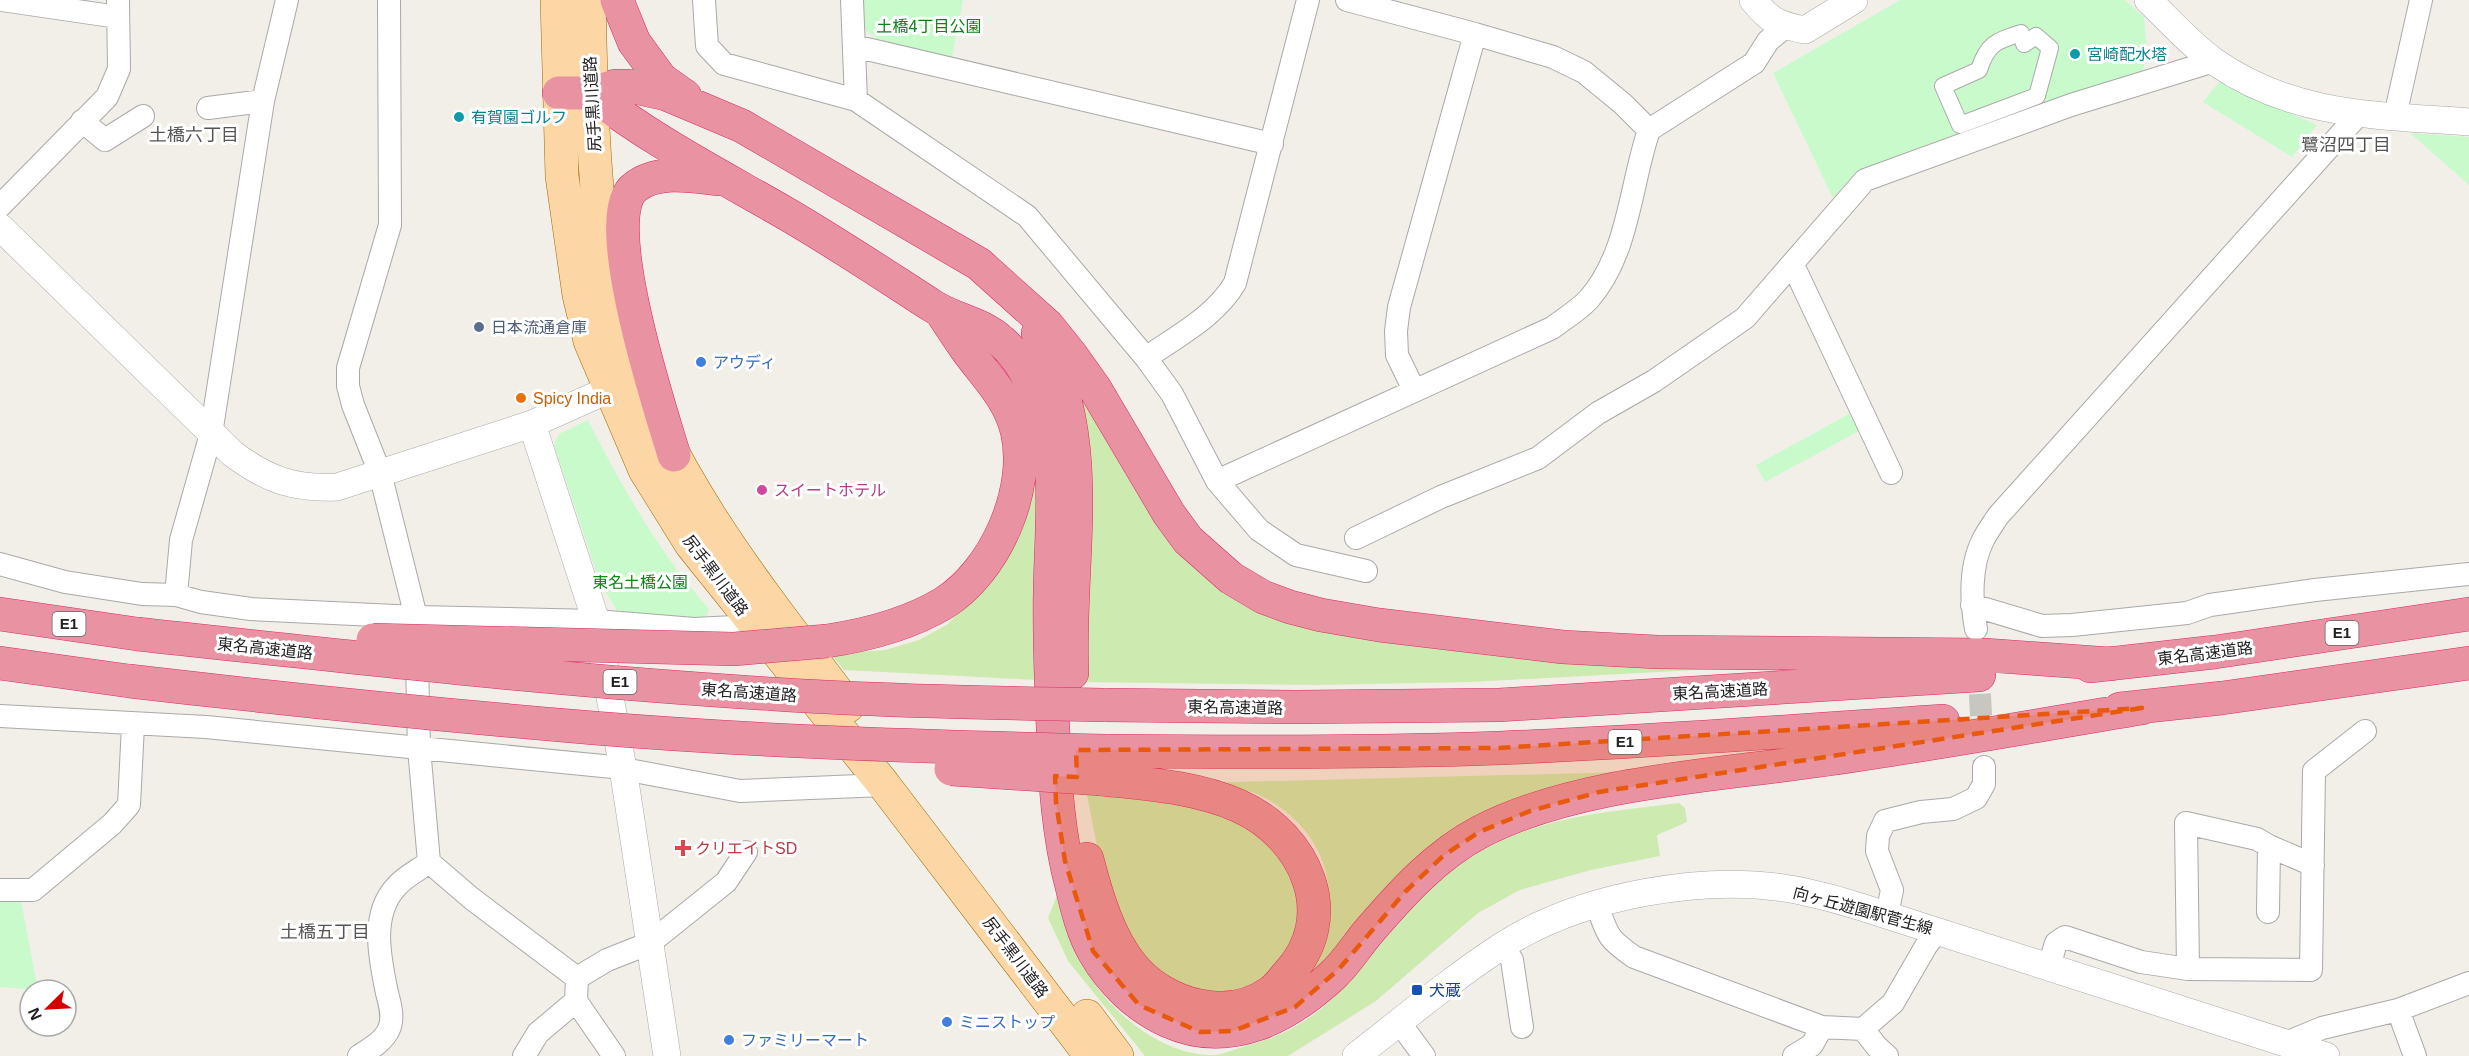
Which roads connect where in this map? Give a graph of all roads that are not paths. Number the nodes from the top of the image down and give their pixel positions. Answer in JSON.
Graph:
{"nodes":[{"id":1,"x":2,"y":0,"type":"edge"},
{"id":2,"x":287,"y":0,"type":"edge"},
{"id":3,"x":388,"y":0,"type":"edge"},
{"id":4,"x":557,"y":0,"type":"edge"},
{"id":5,"x":589,"y":0,"type":"edge"},
{"id":6,"x":616,"y":0,"type":"edge"},
{"id":7,"x":704,"y":0,"type":"edge"},
{"id":8,"x":852,"y":0,"type":"edge"},
{"id":9,"x":1308,"y":0,"type":"edge"},
{"id":10,"x":1347,"y":0,"type":"edge"},
{"id":11,"x":1754,"y":0,"type":"edge"},
{"id":12,"x":1854,"y":0,"type":"edge"},
{"id":13,"x":2148,"y":0,"type":"edge"},
{"id":14,"x":2421,"y":0,"type":"edge"},
{"id":15,"x":118,"y":9,"type":"edge"},
{"id":16,"x":1786,"y":26,"type":"junction"},
{"id":17,"x":1475,"y":34,"type":"junction"},
{"id":18,"x":854,"y":46,"type":"junction"},
{"id":19,"x":2214,"y":61,"type":"junction"},
{"id":20,"x":559,"y":93,"type":"junction"},
{"id":21,"x":591,"y":93,"type":"junction"},
{"id":22,"x":856,"y":100,"type":"junction"},
{"id":23,"x":263,"y":101,"type":"junction"},
{"id":24,"x":208,"y":108,"type":"dead end"},
{"id":25,"x":703,"y":109,"type":"junction"},
{"id":26,"x":2358,"y":115,"type":"junction"},
{"id":27,"x":143,"y":116,"type":"dead end"},
{"id":28,"x":2395,"y":116,"type":"junction"},
{"id":29,"x":82,"y":121,"type":"junction"},
{"id":30,"x":2469,"y":122,"type":"edge"},
{"id":31,"x":1960,"y":125,"type":"joint"},
{"id":32,"x":1649,"y":130,"type":"junction"},
{"id":33,"x":1272,"y":144,"type":"junction"},
{"id":34,"x":729,"y":181,"type":"junction"},
{"id":35,"x":0,"y":206,"type":"edge"},
{"id":36,"x":0,"y":227,"type":"edge"},
{"id":37,"x":1793,"y":265,"type":"junction"},
{"id":38,"x":1011,"y":291,"type":"junction"},
{"id":39,"x":941,"y":312,"type":"junction"},
{"id":40,"x":1146,"y":358,"type":"junction"},
{"id":41,"x":632,"y":380,"type":"junction"},
{"id":42,"x":1414,"y":390,"type":"junction"},
{"id":43,"x":532,"y":424,"type":"junction"},
{"id":44,"x":211,"y":434,"type":"junction"},
{"id":45,"x":674,"y":455,"type":"joint"},
{"id":46,"x":380,"y":473,"type":"junction"},
{"id":47,"x":1891,"y":473,"type":"dead end"},
{"id":48,"x":1217,"y":481,"type":"junction"},
{"id":49,"x":1356,"y":538,"type":"dead end"},
{"id":50,"x":0,"y":564,"type":"edge"},
{"id":51,"x":1366,"y":571,"type":"dead end"},
{"id":52,"x":2469,"y":574,"type":"edge"},
{"id":53,"x":176,"y":596,"type":"junction"},
{"id":54,"x":1972,"y":605,"type":"junction"},
{"id":55,"x":0,"y":614,"type":"edge"},
{"id":56,"x":2469,"y":614,"type":"edge"},
{"id":57,"x":416,"y":617,"type":"junction"},
{"id":58,"x":596,"y":621,"type":"junction"},
{"id":59,"x":755,"y":626,"type":"junction"},
{"id":60,"x":1976,"y":629,"type":"dead end"},
{"id":61,"x":137,"y":634,"type":"junction"},
{"id":62,"x":0,"y":663,"type":"edge"},
{"id":63,"x":2469,"y":663,"type":"edge"},
{"id":64,"x":2111,"y":664,"type":"junction"},
{"id":65,"x":2142,"y":708,"type":"junction"},
{"id":66,"x":0,"y":716,"type":"edge"},
{"id":67,"x":134,"y":725,"type":"junction"},
{"id":68,"x":2365,"y":731,"type":"dead end"},
{"id":69,"x":419,"y":748,"type":"junction"},
{"id":70,"x":1104,"y":765,"type":"junction"},
{"id":71,"x":1984,"y":767,"type":"tunnel mouth"},
{"id":72,"x":623,"y":768,"type":"junction"},
{"id":73,"x":884,"y":785,"type":"junction"},
{"id":74,"x":2269,"y":846,"type":"junction"},
{"id":75,"x":746,"y":852,"type":"dead end"},
{"id":76,"x":429,"y":862,"type":"junction"},
{"id":77,"x":2313,"y":866,"type":"junction"},
{"id":78,"x":0,"y":890,"type":"edge"},
{"id":79,"x":1597,"y":905,"type":"junction"},
{"id":80,"x":2268,"y":912,"type":"dead end"},
{"id":81,"x":1887,"y":915,"type":"junction"},
{"id":82,"x":1938,"y":930,"type":"junction"},
{"id":83,"x":650,"y":944,"type":"junction"},
{"id":84,"x":1503,"y":946,"type":"junction"},
{"id":85,"x":2049,"y":966,"type":"junction"},
{"id":86,"x":2188,"y":969,"type":"junction"},
{"id":87,"x":577,"y":978,"type":"junction"},
{"id":88,"x":2469,"y":982,"type":"edge"},
{"id":89,"x":576,"y":1000,"type":"junction"},
{"id":90,"x":2398,"y":1010,"type":"junction"},
{"id":91,"x":1399,"y":1022,"type":"junction"},
{"id":92,"x":1822,"y":1026,"type":"junction"},
{"id":93,"x":1522,"y":1027,"type":"dead end"},
{"id":94,"x":1863,"y":1029,"type":"junction"},
{"id":95,"x":2286,"y":1042,"type":"junction"},
{"id":96,"x":359,"y":1056,"type":"edge"},
{"id":97,"x":524,"y":1056,"type":"edge"},
{"id":98,"x":614,"y":1056,"type":"edge"},
{"id":99,"x":667,"y":1056,"type":"edge"},
{"id":100,"x":1091,"y":1056,"type":"edge"},
{"id":101,"x":1117,"y":1056,"type":"edge"},
{"id":102,"x":1356,"y":1056,"type":"edge"},
{"id":103,"x":1424,"y":1056,"type":"edge"},
{"id":104,"x":1794,"y":1056,"type":"edge"},
{"id":105,"x":1887,"y":1056,"type":"edge"},
{"id":106,"x":2326,"y":1056,"type":"edge"},
{"id":107,"x":2415,"y":1056,"type":"edge"}],
"edges":[{"from":1,"to":15,"type":"street"},
{"from":2,"to":23,"type":"street"},
{"from":3,"to":46,"type":"street"},
{"from":4,"to":20,"type":"main road","name":"尻手黒川道路"},
{"from":5,"to":21,"type":"main road","name":"尻手黒川道路"},
{"from":6,"to":25,"type":"highway"},
{"from":7,"to":22,"type":"street"},
{"from":8,"to":18,"type":"street"},
{"from":9,"to":33,"type":"street"},
{"from":10,"to":17,"type":"street"},
{"from":11,"to":16,"type":"street"},
{"from":12,"to":16,"type":"street"},
{"from":13,"to":19,"type":"street"},
{"from":14,"to":28,"type":"street"},
{"from":15,"to":29,"type":"street"},
{"from":16,"to":32,"type":"street"},
{"from":17,"to":32,"type":"street"},
{"from":17,"to":42,"type":"street"},
{"from":18,"to":22,"type":"street"},
{"from":18,"to":33,"type":"street"},
{"from":19,"to":26,"type":"street"},
{"from":19,"to":37,"type":"street"},
{"from":20,"to":21,"type":"highway"},
{"from":20,"to":41,"type":"main road","name":"尻手黒川道路"},
{"from":21,"to":25,"type":"highway"},
{"from":21,"to":34,"type":"highway"},
{"from":21,"to":41,"type":"main road","name":"尻手黒川道路"},
{"from":22,"to":40,"type":"street"},
{"from":23,"to":24,"type":"street"},
{"from":23,"to":44,"type":"street"},
{"from":25,"to":38,"type":"highway"},
{"from":26,"to":28,"type":"street"},
{"from":26,"to":54,"type":"street"},
{"from":27,"to":29,"type":"street"},
{"from":28,"to":30,"type":"street"},
{"from":29,"to":35,"type":"street"},
{"from":31,"to":31,"type":"street"},
{"from":32,"to":42,"type":"street"},
{"from":33,"to":40,"type":"street"},
{"from":34,"to":39,"type":"highway"},
{"from":34,"to":41,"type":"highway"},
{"from":36,"to":44,"type":"street"},
{"from":37,"to":47,"type":"street"},
{"from":37,"to":49,"type":"street"},
{"from":38,"to":64,"type":"highway"},
{"from":38,"to":70,"type":"highway"},
{"from":39,"to":61,"type":"highway","bridge":true},
{"from":39,"to":65,"type":"highway"},
{"from":40,"to":48,"type":"street"},
{"from":41,"to":43,"type":"street"},
{"from":41,"to":45,"type":"highway"},
{"from":41,"to":59,"type":"main road","name":"尻手黒川道路"},
{"from":42,"to":48,"type":"street"},
{"from":43,"to":46,"type":"street"},
{"from":43,"to":58,"type":"street"},
{"from":44,"to":46,"type":"street"},
{"from":44,"to":53,"type":"street"},
{"from":45,"to":101,"type":"main road","name":"尻手黒川道路"},
{"from":46,"to":57,"type":"street"},
{"from":48,"to":51,"type":"street"},
{"from":50,"to":53,"type":"street"},
{"from":52,"to":54,"type":"street"},
{"from":53,"to":57,"type":"street"},
{"from":54,"to":60,"type":"street"},
{"from":55,"to":61,"type":"highway","name":"東名高速道路","number":"E1"},
{"from":56,"to":64,"type":"highway","name":"東名高速道路","number":"E1"},
{"from":57,"to":58,"type":"street"},
{"from":57,"to":69,"type":"street"},
{"from":58,"to":59,"type":"street"},
{"from":58,"to":72,"type":"street"},
{"from":59,"to":73,"type":"main road","name":"尻手黒川道路"},
{"from":61,"to":64,"type":"highway","name":"東名高速道路","number":"E1","bridge":true},
{"from":62,"to":70,"type":"highway","number":"E1","bridge":true},
{"from":63,"to":65,"type":"highway","number":"E1"},
{"from":65,"to":70,"type":"highway","number":"E1"},
{"from":66,"to":67,"type":"street"},
{"from":67,"to":69,"type":"street"},
{"from":67,"to":78,"type":"street"},
{"from":68,"to":77,"type":"street"},
{"from":69,"to":72,"type":"street"},
{"from":69,"to":76,"type":"street"},
{"from":71,"to":81,"type":"street"},
{"from":72,"to":73,"type":"street"},
{"from":72,"to":83,"type":"street"},
{"from":73,"to":100,"type":"main road","name":"尻手黒川道路"},
{"from":74,"to":77,"type":"street"},
{"from":74,"to":80,"type":"street"},
{"from":74,"to":86,"type":"street"},
{"from":75,"to":83,"type":"street"},
{"from":76,"to":87,"type":"street"},
{"from":76,"to":96,"type":"street"},
{"from":77,"to":86,"type":"street"},
{"from":79,"to":81,"type":"street","name":"向ヶ丘遊園駅菅生線"},
{"from":79,"to":84,"type":"street","name":"向ヶ丘遊園駅菅生線"},
{"from":79,"to":92,"type":"street"},
{"from":81,"to":82,"type":"street","name":"向ヶ丘遊園駅菅生線"},
{"from":82,"to":85,"type":"street","name":"向ヶ丘遊園駅菅生線"},
{"from":82,"to":94,"type":"street"},
{"from":83,"to":87,"type":"street"},
{"from":83,"to":99,"type":"street"},
{"from":84,"to":91,"type":"street","name":"向ヶ丘遊園駅菅生線"},
{"from":84,"to":93,"type":"street"},
{"from":85,"to":86,"type":"street"},
{"from":85,"to":95,"type":"street","name":"向ヶ丘遊園駅菅生線"},
{"from":87,"to":89,"type":"street"},
{"from":88,"to":90,"type":"street"},
{"from":89,"to":97,"type":"street"},
{"from":89,"to":98,"type":"street"},
{"from":90,"to":95,"type":"street"},
{"from":90,"to":107,"type":"street"},
{"from":91,"to":102,"type":"street","name":"向ヶ丘遊園駅菅生線"},
{"from":91,"to":103,"type":"street"},
{"from":92,"to":94,"type":"street"},
{"from":92,"to":104,"type":"street"},
{"from":94,"to":105,"type":"street"},
{"from":95,"to":106,"type":"street","name":"向ヶ丘遊園駅菅生線"}]}
